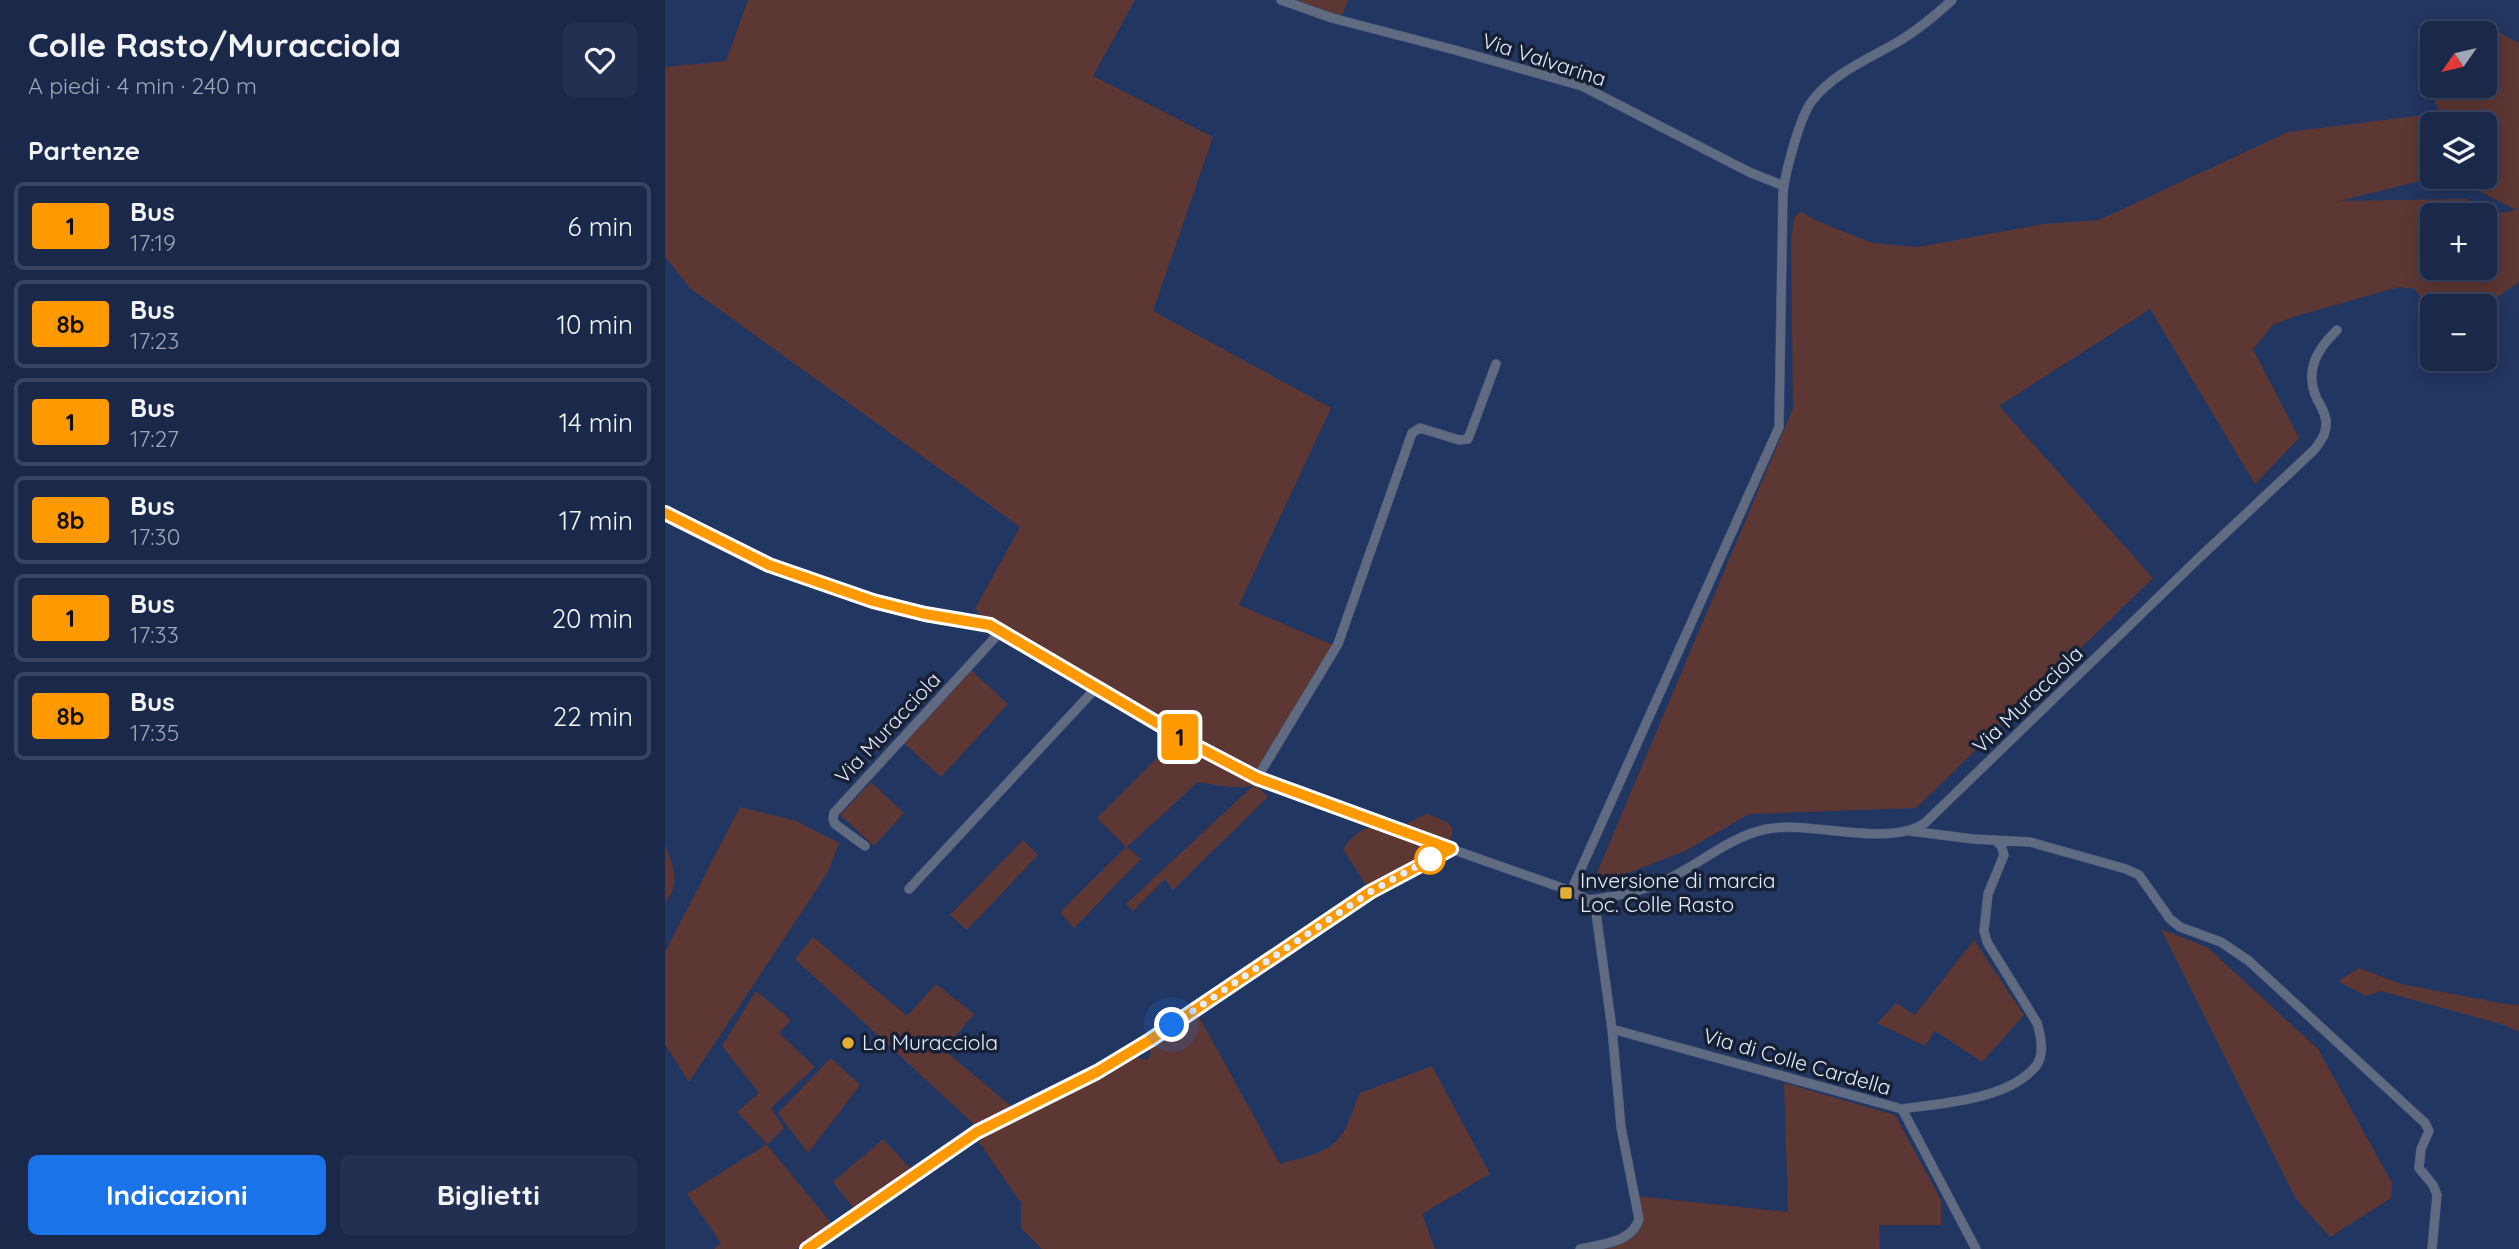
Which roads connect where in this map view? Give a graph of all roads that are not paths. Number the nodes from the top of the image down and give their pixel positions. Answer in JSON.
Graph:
{"nodes":[{"id":1,"x":1281,"y":0,"type":"edge"},
{"id":2,"x":1952,"y":0,"type":"edge"},
{"id":3,"x":1784,"y":186,"type":"junction"},
{"id":4,"x":2337,"y":330,"type":"dead end"},
{"id":5,"x":1496,"y":364,"type":"dead end"},
{"id":6,"x":665,"y":513,"type":"edge"},
{"id":7,"x":1001,"y":631,"type":"junction"},
{"id":8,"x":1096,"y":688,"type":"junction"},
{"id":9,"x":1257,"y":778,"type":"junction"},
{"id":10,"x":1908,"y":831,"type":"junction"},
{"id":11,"x":1992,"y":839,"type":"junction"},
{"id":12,"x":865,"y":846,"type":"dead end"},
{"id":13,"x":1451,"y":849,"type":"junction"},
{"id":14,"x":908,"y":889,"type":"dead end"},
{"id":15,"x":1571,"y":891,"type":"junction"},
{"id":16,"x":1588,"y":901,"type":"junction"},
{"id":17,"x":1612,"y":1029,"type":"junction"},
{"id":18,"x":1902,"y":1110,"type":"junction"},
{"id":19,"x":807,"y":1249,"type":"edge"},
{"id":20,"x":1580,"y":1249,"type":"edge"},
{"id":21,"x":1976,"y":1249,"type":"edge"},
{"id":22,"x":2432,"y":1249,"type":"edge"}],
"edges":[{"from":1,"to":3,"type":"street","name":"Via Valvarina"},
{"from":2,"to":3,"type":"street"},
{"from":3,"to":15,"type":"street"},
{"from":4,"to":10,"type":"street","name":"Via Muracciola"},
{"from":5,"to":9,"type":"street"},
{"from":6,"to":7,"type":"street"},
{"from":7,"to":8,"type":"street"},
{"from":7,"to":12,"type":"street","name":"Via Muracciola"},
{"from":8,"to":9,"type":"street"},
{"from":8,"to":14,"type":"street"},
{"from":9,"to":13,"type":"street"},
{"from":10,"to":11,"type":"street"},
{"from":10,"to":16,"type":"street"},
{"from":11,"to":18,"type":"street"},
{"from":11,"to":22,"type":"street"},
{"from":13,"to":15,"type":"street"},
{"from":13,"to":19,"type":"street"},
{"from":15,"to":16,"type":"street"},
{"from":16,"to":17,"type":"street"},
{"from":17,"to":18,"type":"street","name":"Via di Colle Cardella"},
{"from":17,"to":20,"type":"street"},
{"from":18,"to":21,"type":"street","name":"Via di Colle Cardella"}]}
